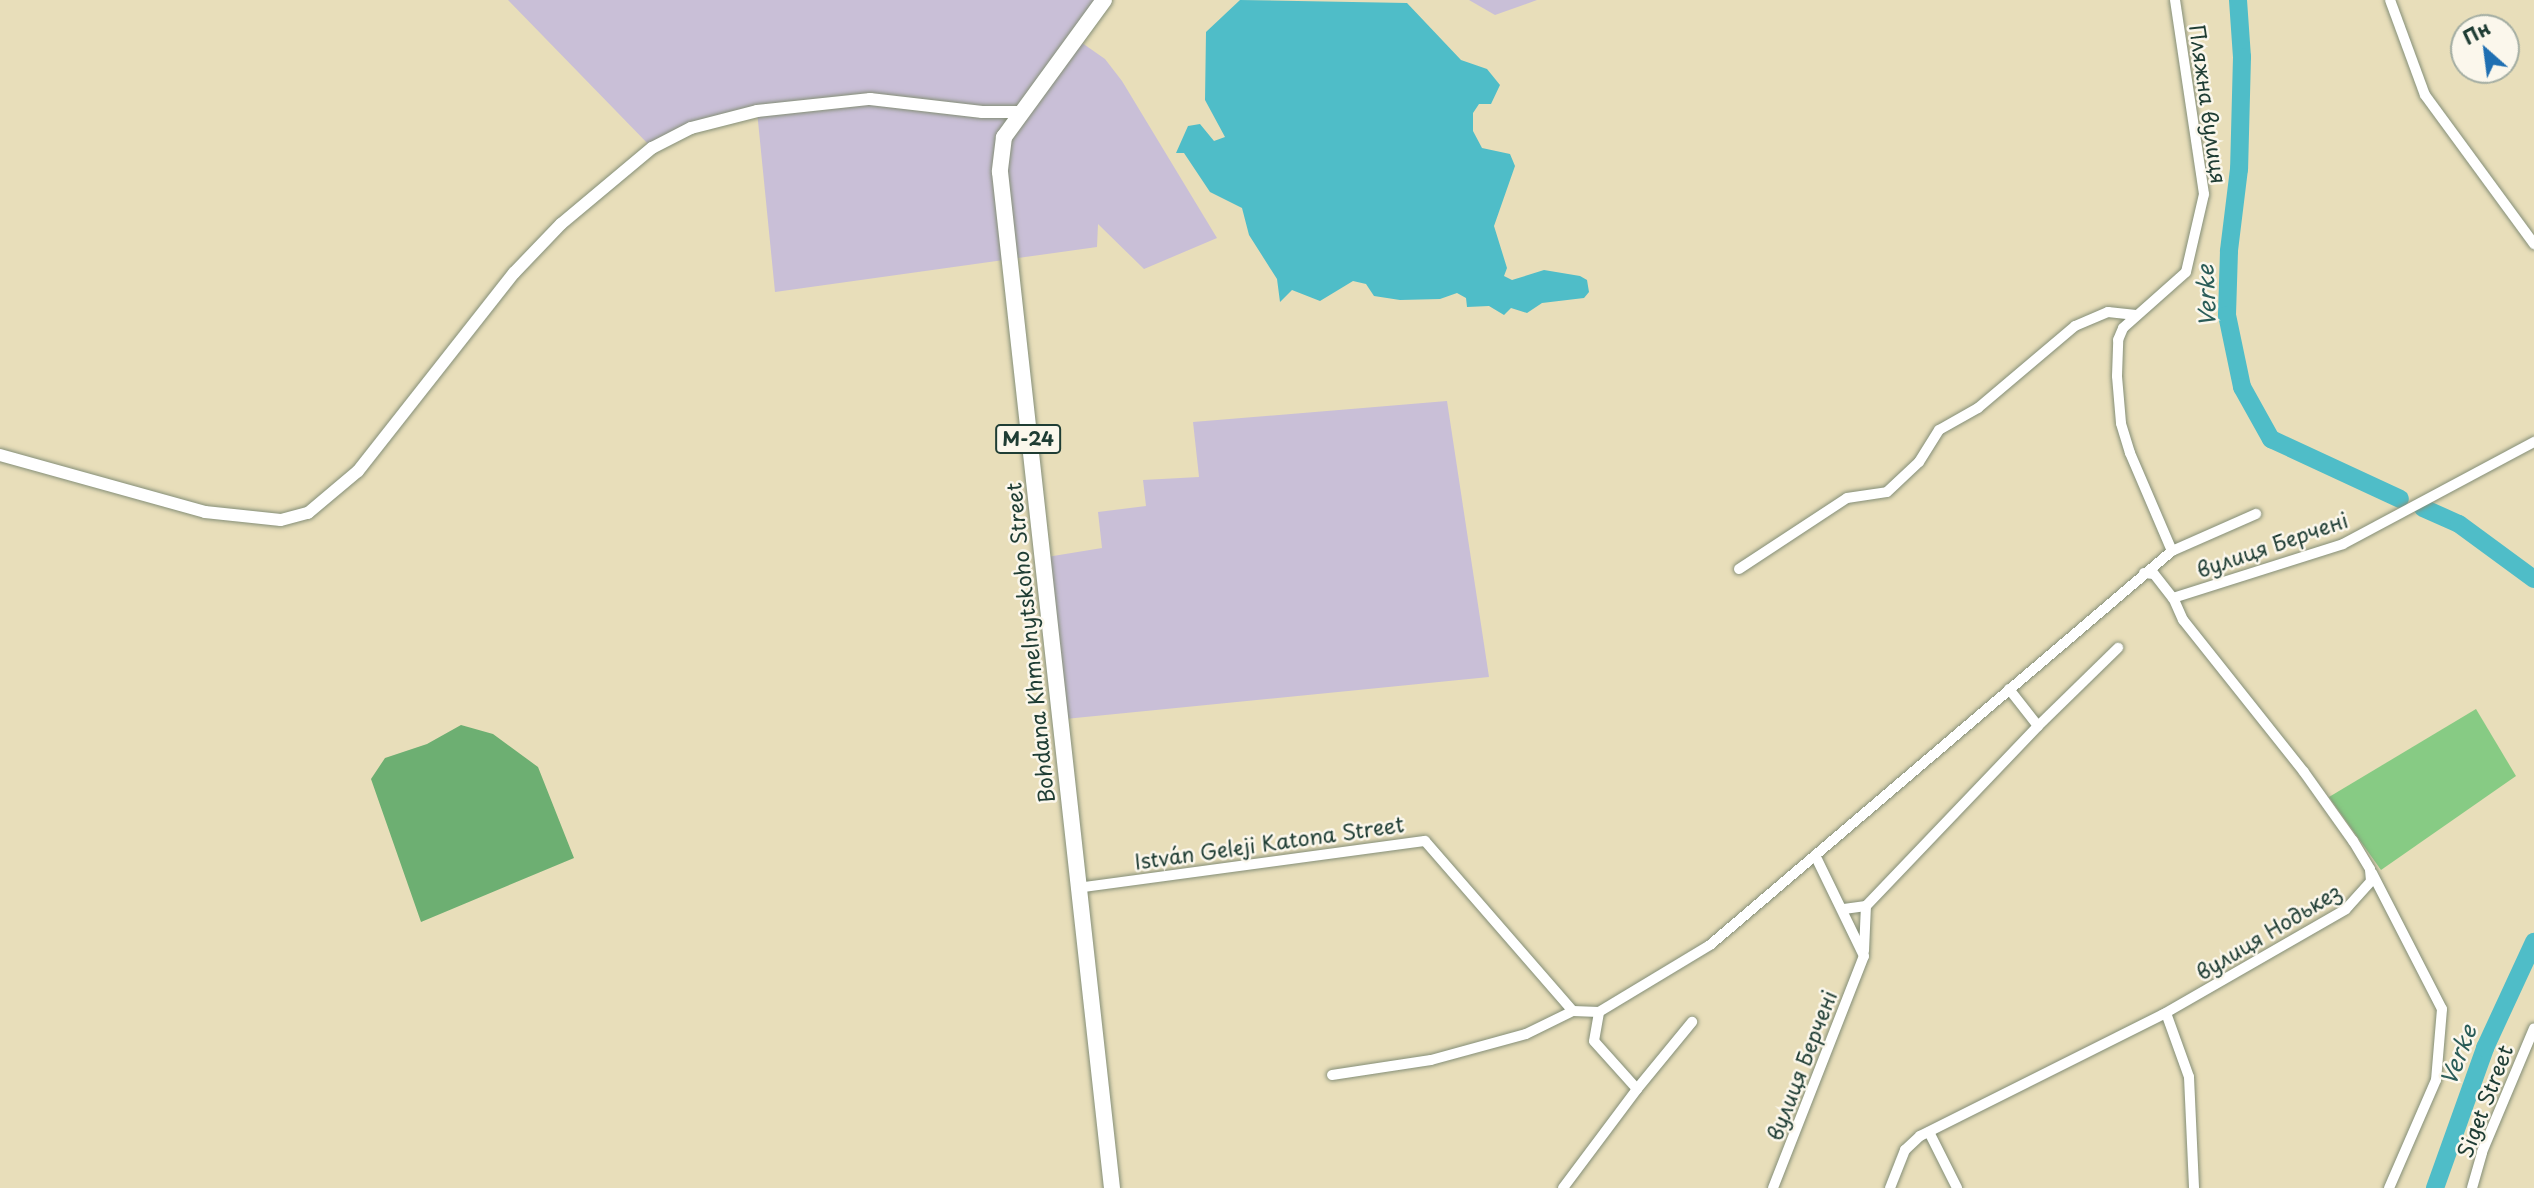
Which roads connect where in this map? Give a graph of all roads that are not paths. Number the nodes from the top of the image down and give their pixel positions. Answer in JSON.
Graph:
{"nodes":[{"id":1,"x":1104,"y":0,"type":"edge"},
{"id":2,"x":2175,"y":0,"type":"edge"},
{"id":3,"x":2390,"y":0,"type":"edge"},
{"id":4,"x":1019,"y":112,"type":"junction"},
{"id":5,"x":2534,"y":244,"type":"edge"},
{"id":6,"x":2136,"y":315,"type":"junction"},
{"id":7,"x":2534,"y":442,"type":"edge"},
{"id":8,"x":0,"y":456,"type":"edge"},
{"id":9,"x":2256,"y":514,"type":"dead end"},
{"id":10,"x":2172,"y":551,"type":"junction"},
{"id":11,"x":1739,"y":569,"type":"dead end"},
{"id":12,"x":2144,"y":573,"type":"junction"},
{"id":13,"x":2174,"y":598,"type":"junction"},
{"id":14,"x":2118,"y":648,"type":"dead end"},
{"id":15,"x":2009,"y":689,"type":"junction"},
{"id":16,"x":2038,"y":726,"type":"junction"},
{"id":17,"x":1815,"y":855,"type":"junction"},
{"id":18,"x":2370,"y":869,"type":"junction"},
{"id":19,"x":1077,"y":888,"type":"junction"},
{"id":20,"x":1866,"y":906,"type":"junction"},
{"id":21,"x":1844,"y":909,"type":"junction"},
{"id":22,"x":1864,"y":956,"type":"junction"},
{"id":23,"x":1573,"y":1011,"type":"junction"},
{"id":24,"x":1599,"y":1012,"type":"junction"},
{"id":25,"x":2166,"y":1013,"type":"junction"},
{"id":26,"x":1692,"y":1022,"type":"dead end"},
{"id":27,"x":2534,"y":1028,"type":"edge"},
{"id":28,"x":1332,"y":1075,"type":"dead end"},
{"id":29,"x":1637,"y":1089,"type":"junction"},
{"id":30,"x":1929,"y":1132,"type":"junction"},
{"id":31,"x":1112,"y":1188,"type":"edge"},
{"id":32,"x":1563,"y":1188,"type":"edge"},
{"id":33,"x":1773,"y":1188,"type":"edge"},
{"id":34,"x":1890,"y":1188,"type":"edge"},
{"id":35,"x":1957,"y":1188,"type":"edge"},
{"id":36,"x":2194,"y":1188,"type":"edge"},
{"id":37,"x":2389,"y":1188,"type":"edge"},
{"id":38,"x":2472,"y":1188,"type":"edge"}],
"edges":[{"from":1,"to":4,"type":"highway","name":"Bohdana Khmelnytskoho Street","number":"М-24"},
{"from":2,"to":6,"type":"street","name":"Пляжна вулиця"},
{"from":3,"to":5,"type":"street"},
{"from":4,"to":8,"type":"street"},
{"from":4,"to":19,"type":"highway","name":"Bohdana Khmelnytskoho Street","number":"М-24"},
{"from":6,"to":10,"type":"street","name":"Пляжна вулиця"},
{"from":6,"to":11,"type":"street"},
{"from":7,"to":13,"type":"street","name":"вулиця Берчені"},
{"from":9,"to":10,"type":"street","name":"вулиця Берчені"},
{"from":10,"to":12,"type":"street","name":"вулиця Берчені"},
{"from":12,"to":13,"type":"street"},
{"from":12,"to":15,"type":"street","name":"вулиця Берчені"},
{"from":13,"to":18,"type":"street"},
{"from":14,"to":16,"type":"street"},
{"from":15,"to":16,"type":"street"},
{"from":15,"to":17,"type":"street","name":"вулиця Берчені"},
{"from":16,"to":20,"type":"street"},
{"from":17,"to":21,"type":"street"},
{"from":17,"to":24,"type":"street","name":"вулиця Берчені"},
{"from":18,"to":25,"type":"street","name":"вулиця Нодькез"},
{"from":18,"to":37,"type":"street"},
{"from":19,"to":23,"type":"street","name":"István Geleji Katona Street"},
{"from":19,"to":31,"type":"highway","name":"Bohdana Khmelnytskoho Street","number":"М-24"},
{"from":20,"to":21,"type":"street"},
{"from":20,"to":22,"type":"street","name":"вулиця Берчені"},
{"from":21,"to":22,"type":"street"},
{"from":22,"to":33,"type":"street","name":"вулиця Берчені"},
{"from":23,"to":24,"type":"street"},
{"from":23,"to":28,"type":"street"},
{"from":24,"to":29,"type":"street"},
{"from":25,"to":30,"type":"street","name":"вулиця Нодькез"},
{"from":25,"to":36,"type":"street"},
{"from":26,"to":29,"type":"street"},
{"from":27,"to":38,"type":"street","name":"Siget Street"},
{"from":29,"to":32,"type":"street"},
{"from":30,"to":34,"type":"street","name":"вулиця Нодькез"},
{"from":30,"to":35,"type":"street"}]}
